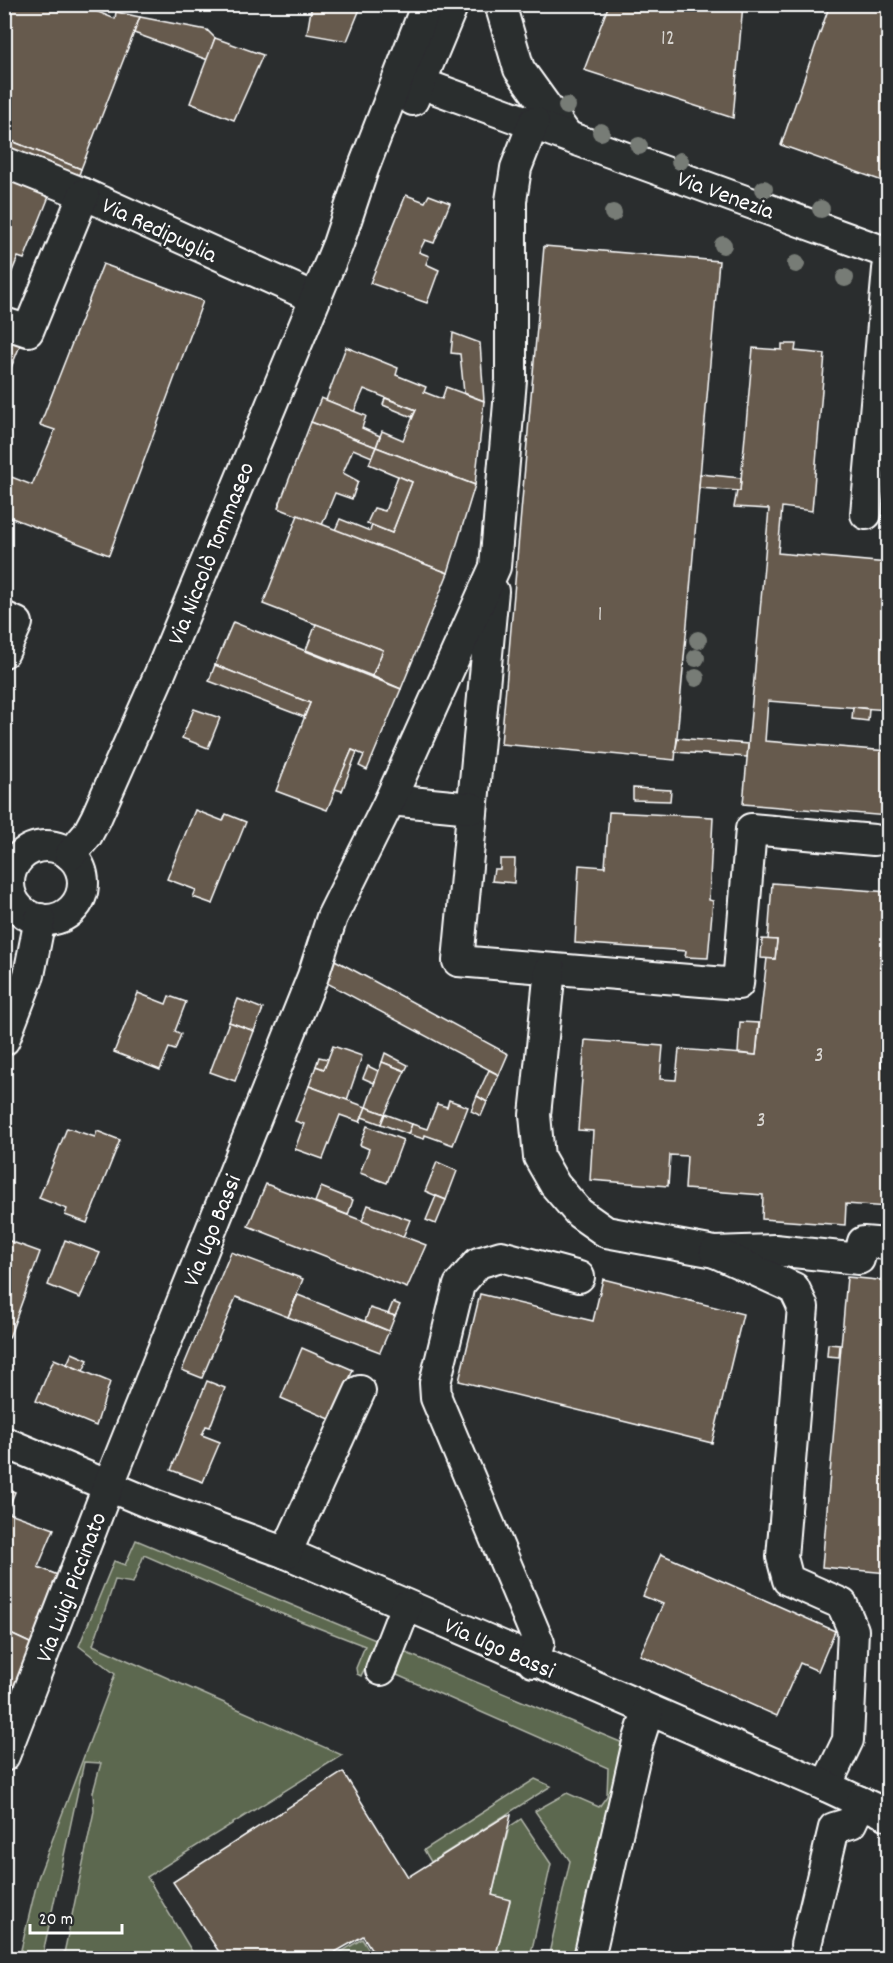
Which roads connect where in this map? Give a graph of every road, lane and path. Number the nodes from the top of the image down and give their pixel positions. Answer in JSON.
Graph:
{"nodes":[{"id":1,"x":427,"y":4,"type":"edge"},
{"id":2,"x":453,"y":4,"type":"edge"},
{"id":3,"x":500,"y":4,"type":"edge"},
{"id":4,"x":420,"y":83,"type":"junction"},
{"id":5,"x":534,"y":122,"type":"junction"},
{"id":6,"x":565,"y":134,"type":"junction"},
{"id":7,"x":4,"y":162,"type":"edge"},
{"id":8,"x":84,"y":194,"type":"junction"},
{"id":9,"x":338,"y":244,"type":"junction"},
{"id":10,"x":888,"y":253,"type":"edge"},
{"id":11,"x":888,"y":269,"type":"edge"},
{"id":12,"x":315,"y":298,"type":"junction"},
{"id":13,"x":4,"y":323,"type":"edge"},
{"id":14,"x":866,"y":514,"type":"dead end"},
{"id":15,"x":495,"y":567,"type":"junction"},
{"id":16,"x":4,"y":618,"type":"edge"},
{"id":17,"x":4,"y":652,"type":"edge"},
{"id":18,"x":390,"y":800,"type":"junction"},
{"id":19,"x":472,"y":808,"type":"junction"},
{"id":20,"x":874,"y":840,"type":"dead end"},
{"id":21,"x":70,"y":855,"type":"junction"},
{"id":22,"x":8,"y":871,"type":"edge"},
{"id":23,"x":39,"y":919,"type":"junction"},
{"id":24,"x":550,"y":969,"type":"junction"},
{"id":25,"x":4,"y":1040,"type":"edge"},
{"id":26,"x":888,"y":1244,"type":"edge"},
{"id":27,"x":715,"y":1251,"type":"junction"},
{"id":28,"x":579,"y":1277,"type":"dead end"},
{"id":29,"x":360,"y":1391,"type":"dead end"},
{"id":30,"x":4,"y":1442,"type":"edge"},
{"id":31,"x":109,"y":1484,"type":"junction"},
{"id":32,"x":286,"y":1553,"type":"junction"},
{"id":33,"x":406,"y":1606,"type":"junction"},
{"id":34,"x":533,"y":1662,"type":"junction"},
{"id":35,"x":381,"y":1670,"type":"dead end"},
{"id":36,"x":648,"y":1711,"type":"junction"},
{"id":37,"x":4,"y":1756,"type":"edge"},
{"id":38,"x":826,"y":1786,"type":"junction"},
{"id":39,"x":861,"y":1802,"type":"junction"},
{"id":40,"x":888,"y":1815,"type":"edge"},
{"id":41,"x":806,"y":1945,"type":"dead end"},
{"id":42,"x":589,"y":1959,"type":"edge"}],
"edges":[{"from":1,"to":9,"type":"street","name":"Via Niccolò Tommaseo"},
{"from":2,"to":4,"type":"street","name":"Via Niccolò Tommaseo"},
{"from":3,"to":6,"type":"street"},
{"from":4,"to":5,"type":"street","name":"Via Venezia"},
{"from":4,"to":9,"type":"street","name":"Via Niccolò Tommaseo"},
{"from":5,"to":6,"type":"street","name":"Via Venezia"},
{"from":5,"to":15,"type":"street"},
{"from":6,"to":10,"type":"street","name":"Via Venezia"},
{"from":7,"to":8,"type":"street","name":"Via Redipuglia"},
{"from":8,"to":12,"type":"street","name":"Via Redipuglia"},
{"from":8,"to":13,"type":"street"},
{"from":9,"to":12,"type":"street","name":"Via Niccolò Tommaseo"},
{"from":11,"to":14,"type":"street"},
{"from":12,"to":21,"type":"street","name":"Via Niccolò Tommaseo"},
{"from":15,"to":18,"type":"street","name":"Via Ugo Bassi"},
{"from":15,"to":19,"type":"street"},
{"from":16,"to":17,"type":"street"},
{"from":18,"to":19,"type":"street"},
{"from":18,"to":31,"type":"street","name":"Via Ugo Bassi"},
{"from":19,"to":24,"type":"street"},
{"from":20,"to":24,"type":"street"},
{"from":21,"to":22,"type":"street"},
{"from":21,"to":23,"type":"street"},
{"from":22,"to":23,"type":"street"},
{"from":23,"to":25,"type":"street"},
{"from":24,"to":27,"type":"street"},
{"from":26,"to":27,"type":"street"},
{"from":27,"to":38,"type":"street"},
{"from":28,"to":34,"type":"street"},
{"from":29,"to":32,"type":"street"},
{"from":30,"to":31,"type":"street","name":"Via Ugo Bassi"},
{"from":31,"to":32,"type":"street","name":"Via Ugo Bassi"},
{"from":31,"to":37,"type":"street","name":"Via Luigi Piccinato"},
{"from":32,"to":33,"type":"street","name":"Via Ugo Bassi"},
{"from":33,"to":34,"type":"street","name":"Via Ugo Bassi"},
{"from":33,"to":35,"type":"street"},
{"from":34,"to":36,"type":"street","name":"Via Ugo Bassi"},
{"from":36,"to":38,"type":"street","name":"Via Ugo Bassi"},
{"from":36,"to":42,"type":"street"},
{"from":38,"to":39,"type":"street","name":"Via Ugo Bassi"},
{"from":39,"to":40,"type":"street","name":"Via Ugo Bassi"},
{"from":39,"to":41,"type":"street"}]}
